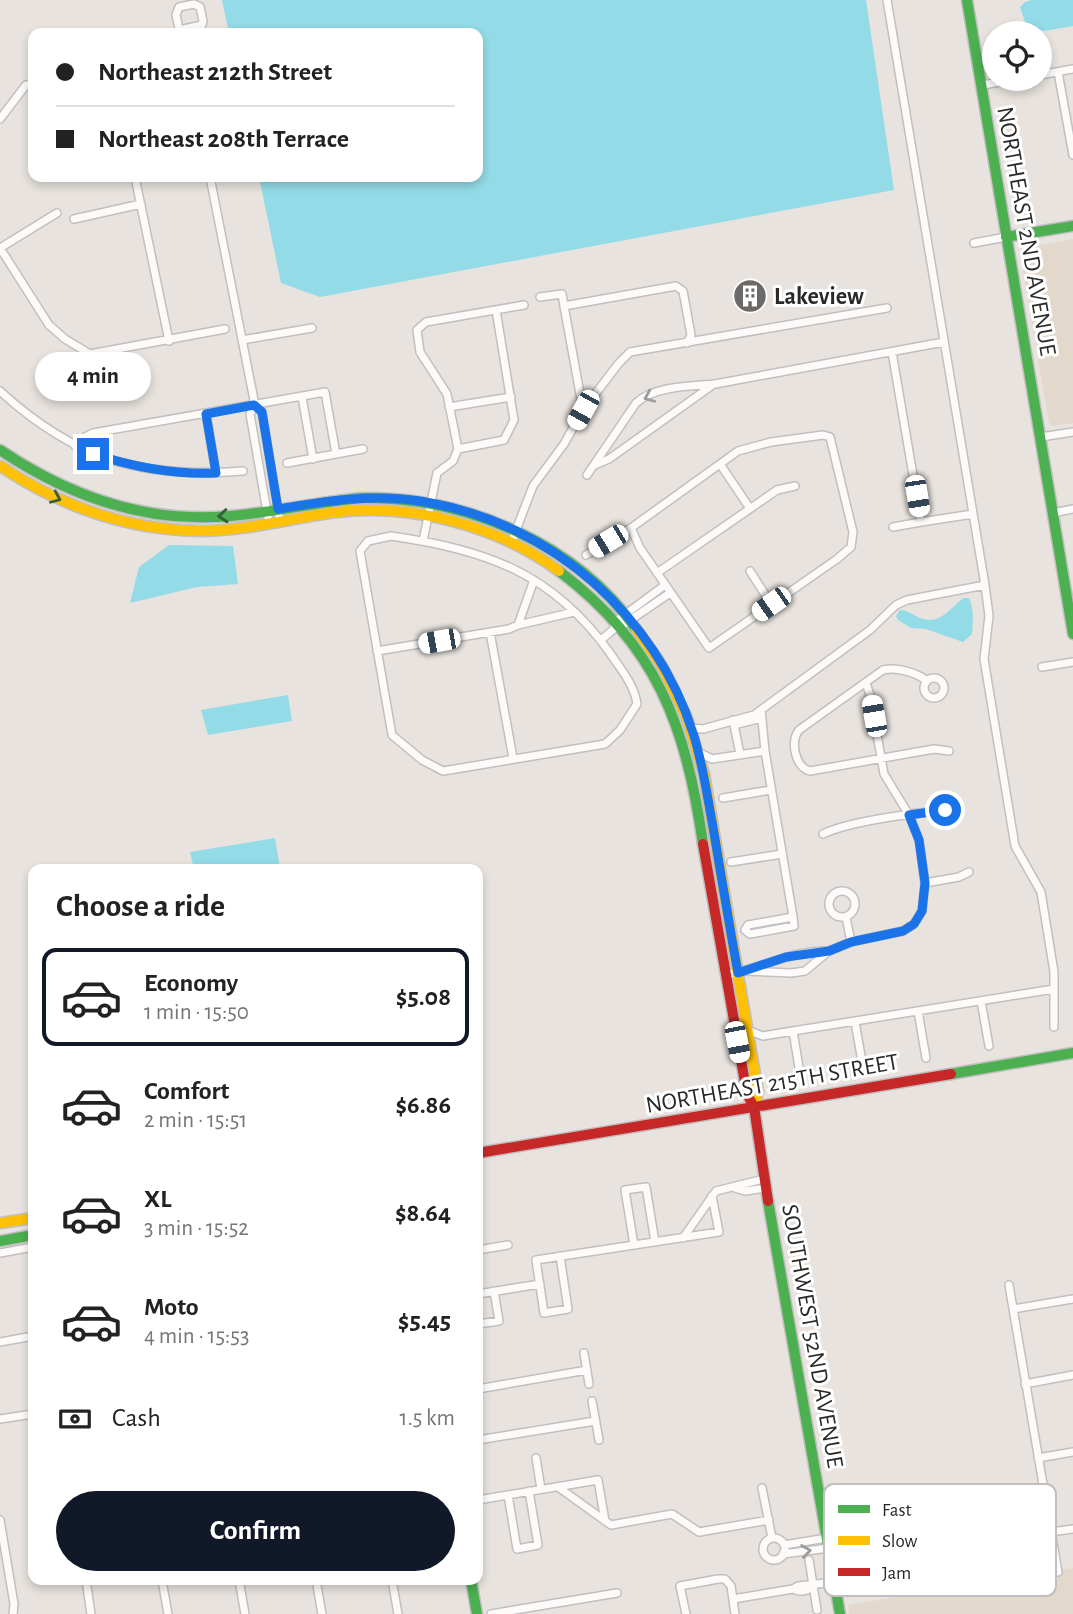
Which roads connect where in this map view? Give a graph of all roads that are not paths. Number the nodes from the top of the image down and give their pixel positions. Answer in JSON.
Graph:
{"nodes":[{"id":1,"x":887,"y":0,"type":"edge"},
{"id":2,"x":967,"y":0,"type":"edge"},
{"id":3,"x":1073,"y":69,"type":"edge"},
{"id":4,"x":1058,"y":72,"type":"junction"},
{"id":5,"x":1052,"y":73,"type":"edge"},
{"id":6,"x":28,"y":85,"type":"edge"},
{"id":7,"x":982,"y":85,"type":"edge"},
{"id":8,"x":983,"y":91,"type":"edge"},
{"id":9,"x":0,"y":119,"type":"edge"},
{"id":10,"x":1073,"y":151,"type":"edge"},
{"id":11,"x":136,"y":182,"type":"edge"},
{"id":12,"x":211,"y":182,"type":"edge"},
{"id":13,"x":141,"y":204,"type":"junction"},
{"id":14,"x":57,"y":213,"type":"dead end"},
{"id":15,"x":74,"y":219,"type":"dead end"},
{"id":16,"x":1073,"y":226,"type":"edge"},
{"id":17,"x":1006,"y":237,"type":"junction"},
{"id":18,"x":974,"y":243,"type":"dead end"},
{"id":19,"x":0,"y":248,"type":"edge"},
{"id":20,"x":540,"y":297,"type":"dead end"},
{"id":21,"x":524,"y":305,"type":"dead end"},
{"id":22,"x":564,"y":306,"type":"junction"},
{"id":23,"x":887,"y":307,"type":"dead end"},
{"id":24,"x":496,"y":310,"type":"junction"},
{"id":25,"x":312,"y":328,"type":"dead end"},
{"id":26,"x":225,"y":329,"type":"dead end"},
{"id":27,"x":242,"y":340,"type":"junction"},
{"id":28,"x":169,"y":341,"type":"junction"},
{"id":29,"x":944,"y":342,"type":"junction"},
{"id":30,"x":687,"y":343,"type":"junction"},
{"id":31,"x":892,"y":352,"type":"junction"},
{"id":32,"x":715,"y":384,"type":"junction"},
{"id":33,"x":0,"y":391,"type":"edge"},
{"id":34,"x":302,"y":397,"type":"junction"},
{"id":35,"x":511,"y":397,"type":"junction"},
{"id":36,"x":254,"y":405,"type":"junction"},
{"id":37,"x":450,"y":407,"type":"junction"},
{"id":38,"x":583,"y":410,"type":"junction"},
{"id":39,"x":206,"y":414,"type":"junction"},
{"id":40,"x":1073,"y":432,"type":"edge"},
{"id":41,"x":1041,"y":437,"type":"junction"},
{"id":42,"x":75,"y":446,"type":"junction"},
{"id":43,"x":363,"y":449,"type":"dead end"},
{"id":44,"x":457,"y":449,"type":"junction"},
{"id":45,"x":0,"y":450,"type":"edge"},
{"id":46,"x":336,"y":454,"type":"junction"},
{"id":47,"x":313,"y":458,"type":"junction"},
{"id":48,"x":287,"y":463,"type":"dead end"},
{"id":49,"x":720,"y":464,"type":"junction"},
{"id":50,"x":595,"y":465,"type":"junction"},
{"id":51,"x":0,"y":466,"type":"edge"},
{"id":52,"x":243,"y":471,"type":"dead end"},
{"id":53,"x":216,"y":473,"type":"junction"},
{"id":54,"x":587,"y":475,"type":"dead end"},
{"id":55,"x":795,"y":486,"type":"dead end"},
{"id":56,"x":430,"y":503,"type":"junction"},
{"id":57,"x":749,"y":507,"type":"junction"},
{"id":58,"x":1073,"y":509,"type":"edge"},
{"id":59,"x":273,"y":510,"type":"junction"},
{"id":60,"x":1054,"y":513,"type":"junction"},
{"id":61,"x":973,"y":514,"type":"junction"},
{"id":62,"x":428,"y":516,"type":"junction"},
{"id":63,"x":275,"y":522,"type":"junction"},
{"id":64,"x":921,"y":522,"type":"junction"},
{"id":65,"x":893,"y":527,"type":"dead end"},
{"id":66,"x":631,"y":528,"type":"junction"},
{"id":67,"x":516,"y":531,"type":"junction"},
{"id":68,"x":423,"y":541,"type":"junction"},
{"id":69,"x":511,"y":543,"type":"junction"},
{"id":70,"x":586,"y":555,"type":"dead end"},
{"id":71,"x":750,"y":571,"type":"dead end"},
{"id":72,"x":657,"y":573,"type":"junction"},
{"id":73,"x":534,"y":580,"type":"junction"},
{"id":74,"x":665,"y":585,"type":"junction"},
{"id":75,"x":985,"y":585,"type":"junction"},
{"id":76,"x":1069,"y":587,"type":"edge"},
{"id":77,"x":670,"y":593,"type":"junction"},
{"id":78,"x":771,"y":604,"type":"junction"},
{"id":79,"x":574,"y":612,"type":"junction"},
{"id":80,"x":627,"y":617,"type":"junction"},
{"id":81,"x":518,"y":625,"type":"junction"},
{"id":82,"x":616,"y":626,"type":"junction"},
{"id":83,"x":491,"y":632,"type":"junction"},
{"id":84,"x":1073,"y":634,"type":"edge"},
{"id":85,"x":601,"y":640,"type":"junction"},
{"id":86,"x":377,"y":651,"type":"junction"},
{"id":87,"x":1073,"y":662,"type":"edge"},
{"id":88,"x":1042,"y":667,"type":"dead end"},
{"id":89,"x":927,"y":681,"type":"dead end"},
{"id":90,"x":866,"y":682,"type":"junction"},
{"id":91,"x":761,"y":714,"type":"junction"},
{"id":92,"x":734,"y":722,"type":"junction"},
{"id":93,"x":690,"y":744,"type":"junction"},
{"id":94,"x":765,"y":751,"type":"junction"},
{"id":95,"x":949,"y":751,"type":"dead end"},
{"id":96,"x":740,"y":754,"type":"junction"},
{"id":97,"x":513,"y":758,"type":"junction"},
{"id":98,"x":712,"y":759,"type":"junction"},
{"id":99,"x":881,"y":759,"type":"junction"},
{"id":100,"x":702,"y":769,"type":"junction"},
{"id":101,"x":771,"y":790,"type":"junction"},
{"id":102,"x":723,"y":798,"type":"dead end"},
{"id":103,"x":959,"y":812,"type":"dead end"},
{"id":104,"x":909,"y":815,"type":"junction"},
{"id":105,"x":823,"y":834,"type":"dead end"},
{"id":106,"x":782,"y":854,"type":"junction"},
{"id":107,"x":731,"y":862,"type":"dead end"},
{"id":108,"x":969,"y":872,"type":"dead end"},
{"id":109,"x":925,"y":883,"type":"junction"},
{"id":110,"x":793,"y":917,"type":"junction"},
{"id":111,"x":846,"y":917,"type":"dead end"},
{"id":112,"x":851,"y":942,"type":"junction"},
{"id":113,"x":829,"y":951,"type":"junction"},
{"id":114,"x":741,"y":972,"type":"junction"},
{"id":115,"x":725,"y":975,"type":"junction"},
{"id":116,"x":1054,"y":989,"type":"junction"},
{"id":117,"x":981,"y":1001,"type":"junction"},
{"id":118,"x":918,"y":1012,"type":"junction"},
{"id":119,"x":856,"y":1022,"type":"junction"},
{"id":120,"x":1054,"y":1027,"type":"dead end"},
{"id":121,"x":747,"y":1030,"type":"junction"},
{"id":122,"x":793,"y":1031,"type":"junction"},
{"id":123,"x":989,"y":1046,"type":"dead end"},
{"id":124,"x":1073,"y":1053,"type":"edge"},
{"id":125,"x":926,"y":1058,"type":"dead end"},
{"id":126,"x":863,"y":1067,"type":"dead end"},
{"id":127,"x":801,"y":1080,"type":"dead end"},
{"id":128,"x":754,"y":1107,"type":"junction"},
{"id":129,"x":483,"y":1152,"type":"edge"},
{"id":130,"x":765,"y":1184,"type":"junction"},
{"id":131,"x":712,"y":1196,"type":"junction"},
{"id":132,"x":28,"y":1219,"type":"edge"},
{"id":133,"x":0,"y":1223,"type":"edge"},
{"id":134,"x":28,"y":1236,"type":"edge"},
{"id":135,"x":683,"y":1238,"type":"junction"},
{"id":136,"x":0,"y":1241,"type":"edge"},
{"id":137,"x":655,"y":1242,"type":"junction"},
{"id":138,"x":508,"y":1245,"type":"dead end"},
{"id":139,"x":634,"y":1245,"type":"junction"},
{"id":140,"x":28,"y":1248,"type":"edge"},
{"id":141,"x":483,"y":1249,"type":"edge"},
{"id":142,"x":0,"y":1253,"type":"edge"},
{"id":143,"x":560,"y":1256,"type":"junction"},
{"id":144,"x":540,"y":1284,"type":"junction"},
{"id":145,"x":1009,"y":1285,"type":"dead end"},
{"id":146,"x":494,"y":1291,"type":"junction"},
{"id":147,"x":483,"y":1293,"type":"edge"},
{"id":148,"x":1073,"y":1299,"type":"edge"},
{"id":149,"x":1013,"y":1309,"type":"junction"},
{"id":150,"x":483,"y":1323,"type":"edge"},
{"id":151,"x":28,"y":1337,"type":"edge"},
{"id":152,"x":0,"y":1342,"type":"edge"},
{"id":153,"x":584,"y":1353,"type":"dead end"},
{"id":154,"x":587,"y":1370,"type":"junction"},
{"id":155,"x":1073,"y":1375,"type":"edge"},
{"id":156,"x":589,"y":1384,"type":"dead end"},
{"id":157,"x":1025,"y":1384,"type":"junction"},
{"id":158,"x":483,"y":1388,"type":"edge"},
{"id":159,"x":592,"y":1401,"type":"dead end"},
{"id":160,"x":28,"y":1415,"type":"edge"},
{"id":161,"x":0,"y":1419,"type":"edge"},
{"id":162,"x":595,"y":1421,"type":"junction"},
{"id":163,"x":483,"y":1439,"type":"edge"},
{"id":164,"x":599,"y":1440,"type":"dead end"},
{"id":165,"x":1073,"y":1452,"type":"edge"},
{"id":166,"x":536,"y":1458,"type":"dead end"},
{"id":167,"x":1038,"y":1458,"type":"junction"},
{"id":168,"x":1043,"y":1484,"type":"edge"},
{"id":169,"x":558,"y":1487,"type":"junction"},
{"id":170,"x":762,"y":1488,"type":"dead end"},
{"id":171,"x":541,"y":1489,"type":"junction"},
{"id":172,"x":528,"y":1491,"type":"junction"},
{"id":173,"x":508,"y":1495,"type":"junction"},
{"id":174,"x":483,"y":1499,"type":"edge"},
{"id":175,"x":0,"y":1520,"type":"edge"},
{"id":176,"x":769,"y":1520,"type":"junction"},
{"id":177,"x":824,"y":1520,"type":"edge"},
{"id":178,"x":605,"y":1521,"type":"junction"},
{"id":179,"x":772,"y":1538,"type":"junction"},
{"id":180,"x":824,"y":1543,"type":"edge"},
{"id":181,"x":824,"y":1544,"type":"edge"},
{"id":182,"x":784,"y":1545,"type":"junction"},
{"id":183,"x":783,"y":1555,"type":"junction"},
{"id":184,"x":808,"y":1560,"type":"dead end"},
{"id":185,"x":1056,"y":1561,"type":"edge"},
{"id":186,"x":1058,"y":1572,"type":"dead end"},
{"id":187,"x":824,"y":1584,"type":"edge"},
{"id":188,"x":87,"y":1585,"type":"edge"},
{"id":189,"x":163,"y":1585,"type":"edge"},
{"id":190,"x":240,"y":1585,"type":"edge"},
{"id":191,"x":317,"y":1585,"type":"edge"},
{"id":192,"x":393,"y":1585,"type":"edge"},
{"id":193,"x":472,"y":1585,"type":"edge"},
{"id":194,"x":813,"y":1586,"type":"junction"},
{"id":195,"x":617,"y":1593,"type":"dead end"},
{"id":196,"x":837,"y":1596,"type":"edge"},
{"id":197,"x":733,"y":1599,"type":"junction"},
{"id":198,"x":817,"y":1610,"type":"dead end"},
{"id":199,"x":13,"y":1614,"type":"edge"},
{"id":200,"x":91,"y":1614,"type":"edge"},
{"id":201,"x":168,"y":1614,"type":"edge"},
{"id":202,"x":245,"y":1614,"type":"edge"},
{"id":203,"x":322,"y":1614,"type":"edge"},
{"id":204,"x":398,"y":1614,"type":"edge"},
{"id":205,"x":477,"y":1614,"type":"edge"},
{"id":206,"x":491,"y":1614,"type":"edge"},
{"id":207,"x":685,"y":1614,"type":"edge"},
{"id":208,"x":735,"y":1614,"type":"edge"},
{"id":209,"x":840,"y":1614,"type":"edge"}],
"edges":[{"from":1,"to":29,"type":"street"},
{"from":2,"to":7,"type":"street","name":"NORTHEAST 2ND AVENUE"},
{"from":3,"to":4,"type":"street"},
{"from":4,"to":5,"type":"street"},
{"from":4,"to":10,"type":"street"},
{"from":6,"to":9,"type":"street"},
{"from":8,"to":17,"type":"street","name":"NORTHEAST 2ND AVENUE"},
{"from":11,"to":13,"type":"street"},
{"from":12,"to":27,"type":"street"},
{"from":13,"to":15,"type":"street"},
{"from":13,"to":28,"type":"street"},
{"from":14,"to":19,"type":"street"},
{"from":16,"to":17,"type":"street"},
{"from":17,"to":18,"type":"street"},
{"from":17,"to":41,"type":"street","name":"NORTHEAST 2ND AVENUE"},
{"from":19,"to":28,"type":"street"},
{"from":20,"to":22,"type":"street"},
{"from":21,"to":24,"type":"street"},
{"from":22,"to":30,"type":"street"},
{"from":22,"to":38,"type":"street"},
{"from":23,"to":30,"type":"street"},
{"from":24,"to":35,"type":"street"},
{"from":24,"to":37,"type":"street"},
{"from":25,"to":27,"type":"street"},
{"from":26,"to":28,"type":"street"},
{"from":27,"to":36,"type":"street"},
{"from":29,"to":31,"type":"street"},
{"from":29,"to":61,"type":"street"},
{"from":30,"to":38,"type":"street"},
{"from":31,"to":32,"type":"street"},
{"from":31,"to":64,"type":"street"},
{"from":32,"to":50,"type":"street"},
{"from":32,"to":50,"type":"street","one_way":true},
{"from":33,"to":42,"type":"street"},
{"from":34,"to":36,"type":"street"},
{"from":34,"to":46,"type":"street"},
{"from":34,"to":47,"type":"street"},
{"from":35,"to":37,"type":"street"},
{"from":35,"to":44,"type":"street"},
{"from":36,"to":39,"type":"street"},
{"from":36,"to":59,"type":"street"},
{"from":37,"to":44,"type":"street"},
{"from":38,"to":67,"type":"street"},
{"from":39,"to":42,"type":"street"},
{"from":39,"to":53,"type":"street"},
{"from":40,"to":41,"type":"street"},
{"from":41,"to":60,"type":"street","name":"NORTHEAST 2ND AVENUE"},
{"from":42,"to":53,"type":"street"},
{"from":43,"to":46,"type":"street"},
{"from":44,"to":56,"type":"street"},
{"from":59,"to":45,"type":"street","one_way":true},
{"from":46,"to":47,"type":"street"},
{"from":47,"to":48,"type":"street"},
{"from":49,"to":57,"type":"street"},
{"from":49,"to":66,"type":"street"},
{"from":49,"to":78,"type":"street"},
{"from":50,"to":54,"type":"street"},
{"from":51,"to":63,"type":"street","one_way":true},
{"from":52,"to":53,"type":"street"},
{"from":55,"to":57,"type":"street"},
{"from":56,"to":59,"type":"street"},
{"from":56,"to":62,"type":"street"},
{"from":56,"to":67,"type":"street"},
{"from":57,"to":72,"type":"street"},
{"from":58,"to":60,"type":"street"},
{"from":59,"to":63,"type":"street"},
{"from":60,"to":76,"type":"street","name":"NORTHEAST 2ND AVENUE"},
{"from":61,"to":64,"type":"street"},
{"from":61,"to":75,"type":"street"},
{"from":62,"to":63,"type":"street"},
{"from":62,"to":68,"type":"street"},
{"from":62,"to":69,"type":"street"},
{"from":64,"to":65,"type":"street"},
{"from":66,"to":70,"type":"street"},
{"from":66,"to":72,"type":"street"},
{"from":67,"to":69,"type":"street"},
{"from":67,"to":80,"type":"street"},
{"from":68,"to":73,"type":"street"},
{"from":68,"to":86,"type":"street"},
{"from":69,"to":82,"type":"street"},
{"from":71,"to":78,"type":"street"},
{"from":72,"to":74,"type":"street"},
{"from":73,"to":79,"type":"street"},
{"from":73,"to":81,"type":"street"},
{"from":74,"to":77,"type":"street"},
{"from":74,"to":80,"type":"street"},
{"from":75,"to":91,"type":"street"},
{"from":75,"to":116,"type":"street"},
{"from":76,"to":84,"type":"street","name":"NORTHEAST 2ND AVENUE"},
{"from":77,"to":78,"type":"street"},
{"from":77,"to":80,"type":"street"},
{"from":79,"to":81,"type":"street"},
{"from":79,"to":85,"type":"street"},
{"from":80,"to":82,"type":"street"},
{"from":80,"to":93,"type":"street"},
{"from":81,"to":83,"type":"street"},
{"from":82,"to":85,"type":"street"},
{"from":82,"to":93,"type":"street"},
{"from":83,"to":86,"type":"street"},
{"from":83,"to":97,"type":"street"},
{"from":85,"to":97,"type":"street"},
{"from":86,"to":97,"type":"street"},
{"from":87,"to":88,"type":"street"},
{"from":89,"to":90,"type":"street"},
{"from":90,"to":99,"type":"street"},
{"from":90,"to":99,"type":"street"},
{"from":91,"to":92,"type":"street"},
{"from":91,"to":94,"type":"street"},
{"from":92,"to":93,"type":"street"},
{"from":92,"to":96,"type":"street"},
{"from":93,"to":98,"type":"street"},
{"from":93,"to":100,"type":"street"},
{"from":93,"to":115,"type":"street"},
{"from":94,"to":96,"type":"street"},
{"from":94,"to":101,"type":"street"},
{"from":95,"to":99,"type":"street"},
{"from":96,"to":98,"type":"street"},
{"from":98,"to":100,"type":"street"},
{"from":99,"to":104,"type":"street"},
{"from":100,"to":114,"type":"street"},
{"from":101,"to":102,"type":"street"},
{"from":101,"to":106,"type":"street"},
{"from":103,"to":104,"type":"street"},
{"from":104,"to":105,"type":"street"},
{"from":104,"to":109,"type":"street"},
{"from":106,"to":107,"type":"street"},
{"from":106,"to":110,"type":"street"},
{"from":108,"to":109,"type":"street"},
{"from":109,"to":112,"type":"street"},
{"from":110,"to":110,"type":"street"},
{"from":111,"to":112,"type":"street"},
{"from":112,"to":113,"type":"street"},
{"from":113,"to":114,"type":"street"},
{"from":113,"to":114,"type":"street"},
{"from":114,"to":115,"type":"street"},
{"from":114,"to":121,"type":"street"},
{"from":115,"to":128,"type":"street"},
{"from":116,"to":117,"type":"street"},
{"from":116,"to":120,"type":"street"},
{"from":117,"to":118,"type":"street"},
{"from":117,"to":123,"type":"street"},
{"from":118,"to":119,"type":"street"},
{"from":118,"to":125,"type":"street"},
{"from":119,"to":122,"type":"street"},
{"from":119,"to":126,"type":"street"},
{"from":121,"to":122,"type":"street"},
{"from":121,"to":128,"type":"street"},
{"from":122,"to":127,"type":"street"},
{"from":124,"to":128,"type":"street","name":"NORTHEAST 215TH STREET"},
{"from":128,"to":129,"type":"street","name":"NORTHEAST 215TH STREET"},
{"from":128,"to":130,"type":"street","name":"SOUTHWEST 52ND AVENUE"},
{"from":130,"to":131,"type":"street"},
{"from":130,"to":177,"type":"street","name":"SOUTHWEST 52ND AVENUE"},
{"from":131,"to":135,"type":"street"},
{"from":131,"to":135,"type":"street"},
{"from":132,"to":133,"type":"street"},
{"from":134,"to":136,"type":"street"},
{"from":135,"to":137,"type":"street"},
{"from":137,"to":139,"type":"street"},
{"from":137,"to":139,"type":"street"},
{"from":138,"to":141,"type":"street"},
{"from":139,"to":143,"type":"street"},
{"from":140,"to":142,"type":"street"},
{"from":143,"to":144,"type":"street"},
{"from":143,"to":144,"type":"street"},
{"from":144,"to":146,"type":"street"},
{"from":145,"to":149,"type":"street"},
{"from":146,"to":147,"type":"street"},
{"from":146,"to":150,"type":"street"},
{"from":148,"to":149,"type":"street"},
{"from":149,"to":157,"type":"street"},
{"from":151,"to":152,"type":"street"},
{"from":153,"to":154,"type":"street"},
{"from":154,"to":156,"type":"street"},
{"from":154,"to":158,"type":"street"},
{"from":155,"to":157,"type":"street"},
{"from":157,"to":167,"type":"street"},
{"from":159,"to":162,"type":"street"},
{"from":160,"to":161,"type":"street"},
{"from":162,"to":163,"type":"street"},
{"from":162,"to":164,"type":"street"},
{"from":165,"to":167,"type":"street"},
{"from":166,"to":171,"type":"street"},
{"from":167,"to":168,"type":"street"},
{"from":169,"to":171,"type":"street"},
{"from":169,"to":178,"type":"street"},
{"from":169,"to":178,"type":"street"},
{"from":170,"to":176,"type":"street"},
{"from":171,"to":172,"type":"street"},
{"from":172,"to":173,"type":"street"},
{"from":172,"to":173,"type":"street"},
{"from":173,"to":174,"type":"street"},
{"from":175,"to":199,"type":"street"},
{"from":176,"to":178,"type":"street"},
{"from":176,"to":179,"type":"street"},
{"from":179,"to":182,"type":"street"},
{"from":179,"to":183,"type":"street"},
{"from":180,"to":182,"type":"street"},
{"from":183,"to":181,"type":"street","one_way":true},
{"from":182,"to":183,"type":"street"},
{"from":184,"to":194,"type":"street"},
{"from":185,"to":186,"type":"street"},
{"from":187,"to":194,"type":"street"},
{"from":188,"to":200,"type":"street"},
{"from":189,"to":201,"type":"street"},
{"from":190,"to":202,"type":"street"},
{"from":191,"to":203,"type":"street"},
{"from":192,"to":204,"type":"street"},
{"from":193,"to":205,"type":"street"},
{"from":194,"to":197,"type":"street"},
{"from":194,"to":198,"type":"street"},
{"from":195,"to":206,"type":"street"},
{"from":196,"to":209,"type":"street","name":"SOUTHWEST 52ND AVENUE"},
{"from":197,"to":207,"type":"street"},
{"from":197,"to":208,"type":"street"}]}
